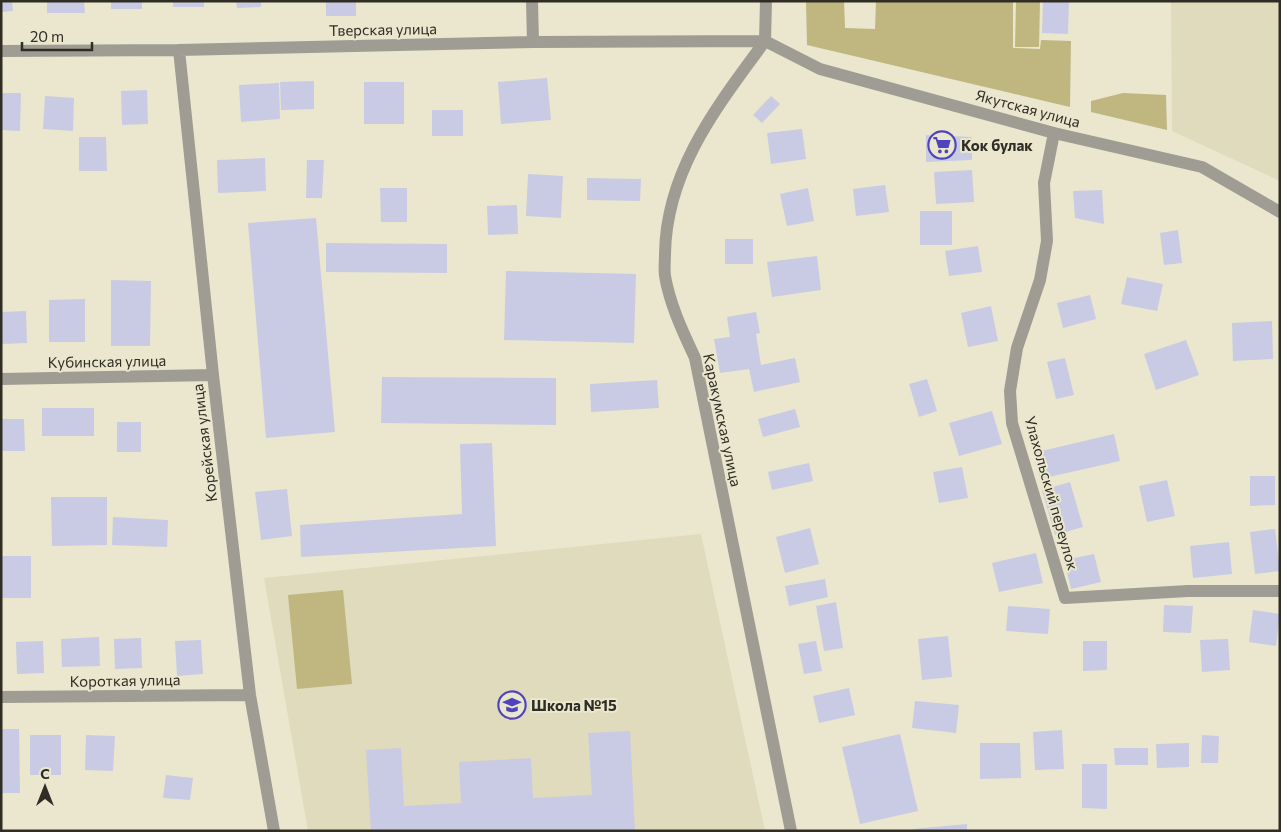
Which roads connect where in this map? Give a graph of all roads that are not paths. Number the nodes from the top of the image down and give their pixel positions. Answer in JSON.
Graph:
{"nodes":[{"id":1,"x":532,"y":1,"type":"edge"},
{"id":2,"x":766,"y":1,"type":"edge"},
{"id":3,"x":765,"y":41,"type":"junction"},
{"id":4,"x":532,"y":42,"type":"junction"},
{"id":5,"x":180,"y":50,"type":"junction"},
{"id":6,"x":1,"y":51,"type":"edge"},
{"id":7,"x":1054,"y":133,"type":"junction"},
{"id":8,"x":1280,"y":212,"type":"edge"},
{"id":9,"x":213,"y":375,"type":"junction"},
{"id":10,"x":1,"y":380,"type":"edge"},
{"id":11,"x":1280,"y":591,"type":"edge"},
{"id":12,"x":250,"y":695,"type":"junction"},
{"id":13,"x":1,"y":698,"type":"edge"},
{"id":14,"x":274,"y":831,"type":"edge"},
{"id":15,"x":791,"y":831,"type":"edge"}],
"edges":[{"from":1,"to":4,"type":"street"},
{"from":2,"to":3,"type":"street"},
{"from":3,"to":4,"type":"street","name":"Тверская улица"},
{"from":3,"to":7,"type":"street","name":"Якутская улица"},
{"from":3,"to":15,"type":"street","name":"Каракумская улица"},
{"from":4,"to":5,"type":"street","name":"Тверская улица"},
{"from":5,"to":6,"type":"street","name":"Тверская улица"},
{"from":5,"to":9,"type":"street","name":"Корейская улица"},
{"from":7,"to":8,"type":"street","name":"Якутская улица"},
{"from":7,"to":11,"type":"street","name":"Улахольский переулок"},
{"from":9,"to":10,"type":"street","name":"Кубинская улица"},
{"from":9,"to":12,"type":"street","name":"Корейская улица"},
{"from":12,"to":13,"type":"street","name":"Короткая улица"},
{"from":12,"to":14,"type":"street","name":"Корейская улица"}]}
